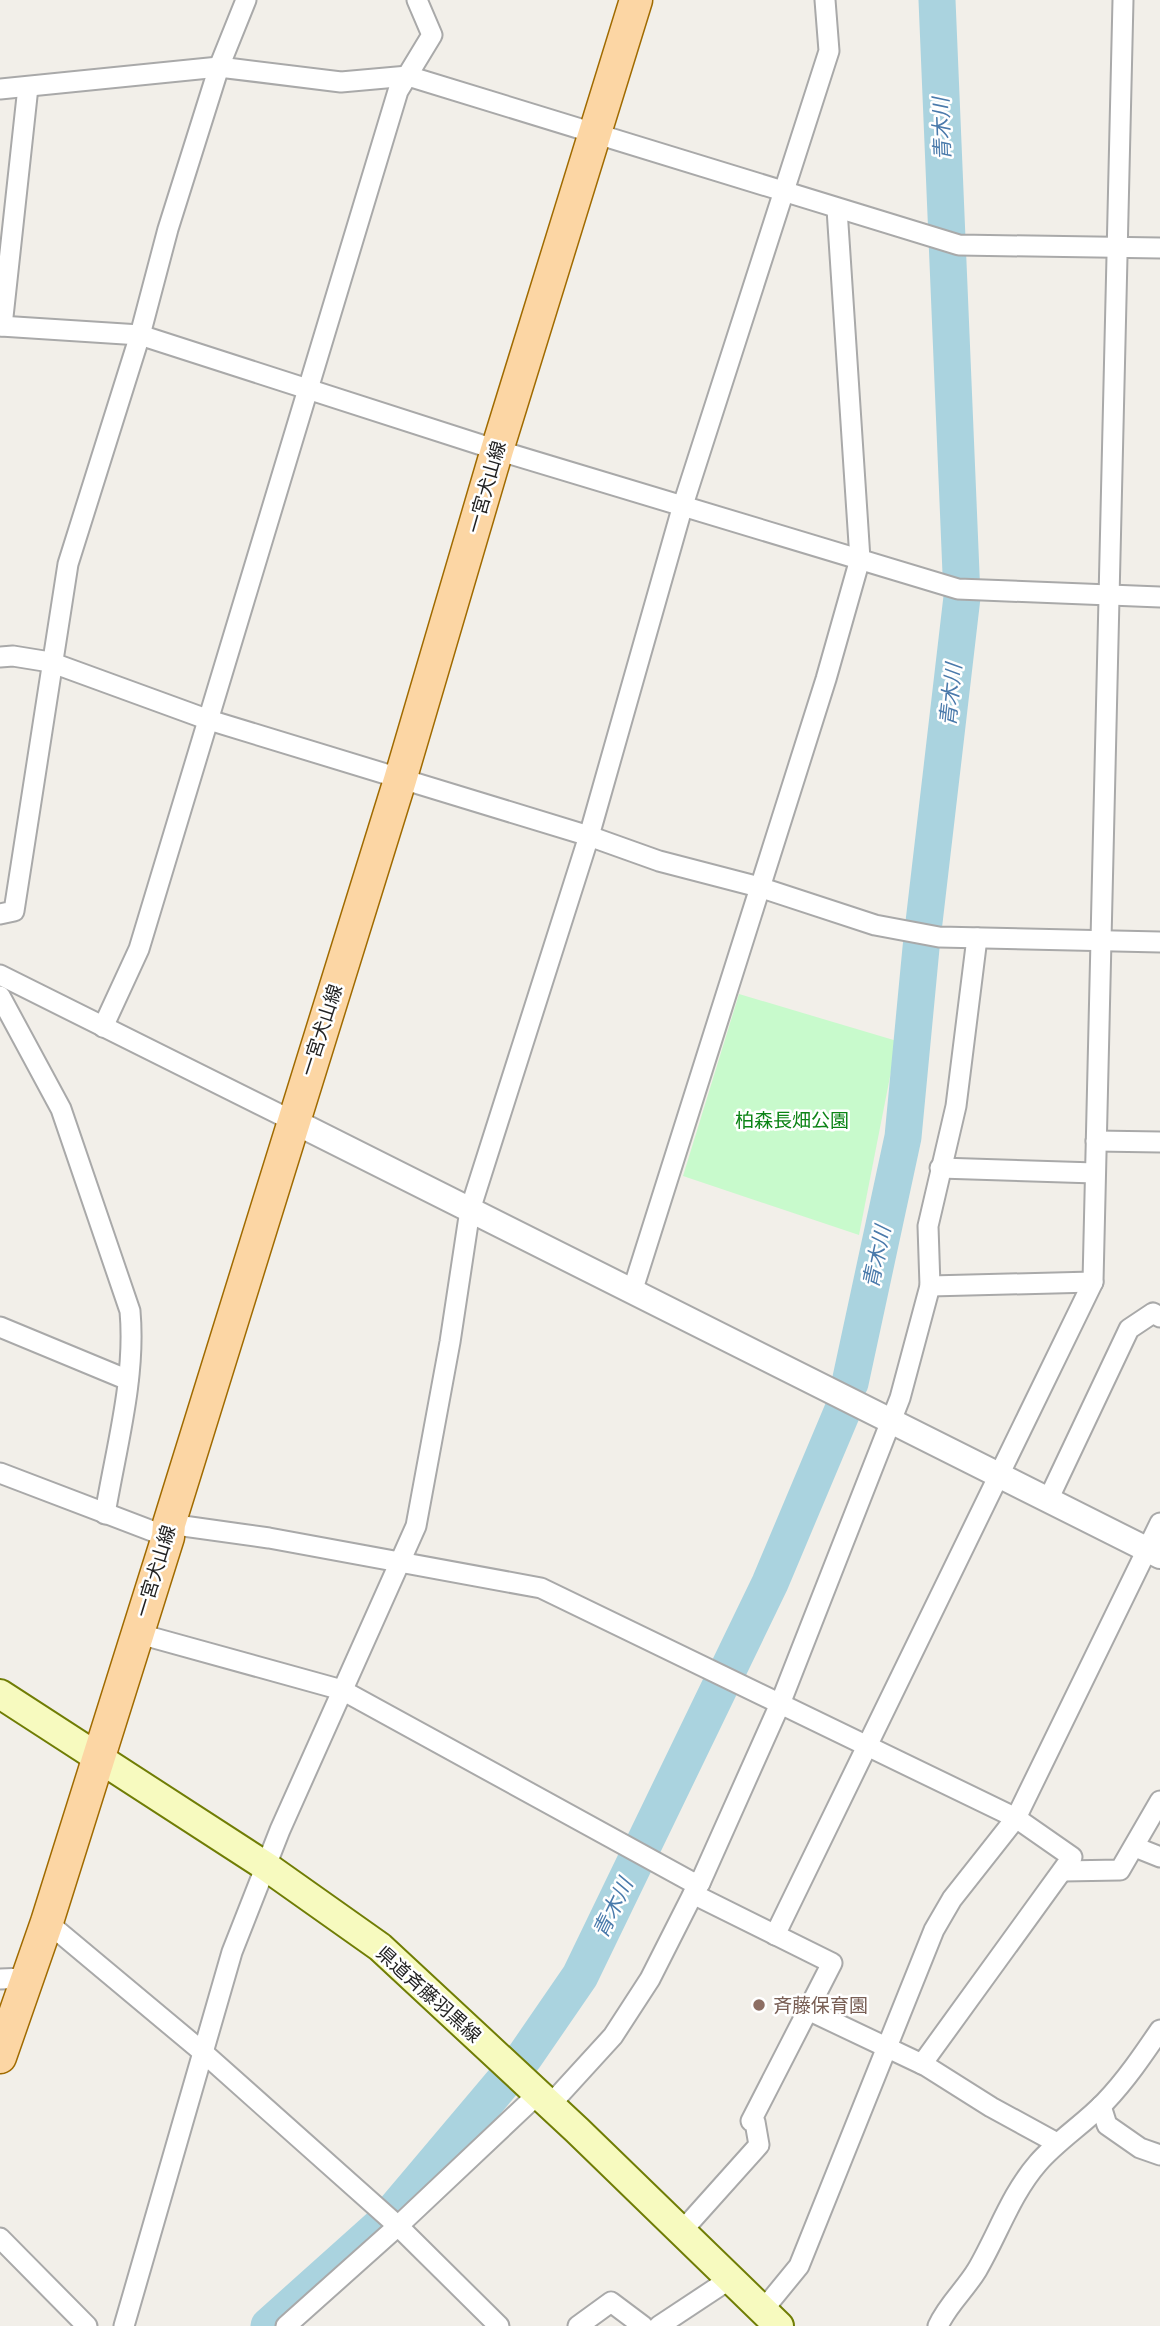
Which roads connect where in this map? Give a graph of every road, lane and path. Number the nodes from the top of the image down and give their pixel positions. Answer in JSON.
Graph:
{"nodes":[{"id":1,"x":246,"y":0,"type":"edge"},
{"id":2,"x":417,"y":0,"type":"edge"},
{"id":3,"x":636,"y":0,"type":"edge"},
{"id":4,"x":825,"y":0,"type":"edge"},
{"id":5,"x":1123,"y":0,"type":"edge"},
{"id":6,"x":219,"y":67,"type":"junction"},
{"id":7,"x":408,"y":76,"type":"junction"},
{"id":8,"x":28,"y":87,"type":"junction"},
{"id":9,"x":0,"y":89,"type":"edge"},
{"id":10,"x":595,"y":133,"type":"junction"},
{"id":11,"x":785,"y":193,"type":"junction"},
{"id":12,"x":837,"y":209,"type":"junction"},
{"id":13,"x":1116,"y":246,"type":"junction"},
{"id":14,"x":1160,"y":248,"type":"edge"},
{"id":15,"x":1,"y":326,"type":"edge"},
{"id":16,"x":140,"y":335,"type":"junction"},
{"id":17,"x":310,"y":389,"type":"junction"},
{"id":18,"x":497,"y":450,"type":"junction"},
{"id":19,"x":683,"y":505,"type":"junction"},
{"id":20,"x":860,"y":559,"type":"junction"},
{"id":21,"x":1110,"y":596,"type":"junction"},
{"id":22,"x":1160,"y":597,"type":"edge"},
{"id":23,"x":0,"y":657,"type":"edge"},
{"id":24,"x":50,"y":662,"type":"junction"},
{"id":25,"x":209,"y":719,"type":"junction"},
{"id":26,"x":400,"y":780,"type":"junction"},
{"id":27,"x":589,"y":836,"type":"junction"},
{"id":28,"x":759,"y":887,"type":"junction"},
{"id":29,"x":0,"y":914,"type":"edge"},
{"id":30,"x":977,"y":938,"type":"junction"},
{"id":31,"x":1100,"y":942,"type":"junction"},
{"id":32,"x":1160,"y":942,"type":"edge"},
{"id":33,"x":0,"y":975,"type":"edge"},
{"id":34,"x":0,"y":996,"type":"edge"},
{"id":35,"x":103,"y":1027,"type":"junction"},
{"id":36,"x":293,"y":1121,"type":"junction"},
{"id":37,"x":1096,"y":1141,"type":"junction"},
{"id":38,"x":1160,"y":1142,"type":"edge"},
{"id":39,"x":940,"y":1168,"type":"junction"},
{"id":40,"x":1095,"y":1173,"type":"junction"},
{"id":41,"x":470,"y":1210,"type":"junction"},
{"id":42,"x":1093,"y":1282,"type":"junction"},
{"id":43,"x":930,"y":1286,"type":"junction"},
{"id":44,"x":633,"y":1289,"type":"junction"},
{"id":45,"x":1160,"y":1317,"type":"edge"},
{"id":46,"x":0,"y":1327,"type":"edge"},
{"id":47,"x":128,"y":1380,"type":"junction"},
{"id":48,"x":891,"y":1421,"type":"junction"},
{"id":49,"x":0,"y":1473,"type":"edge"},
{"id":50,"x":1001,"y":1475,"type":"junction"},
{"id":51,"x":1048,"y":1500,"type":"junction"},
{"id":52,"x":105,"y":1514,"type":"junction"},
{"id":53,"x":1160,"y":1523,"type":"edge"},
{"id":54,"x":168,"y":1531,"type":"junction"},
{"id":55,"x":1154,"y":1552,"type":"edge"},
{"id":56,"x":397,"y":1564,"type":"junction"},
{"id":57,"x":136,"y":1633,"type":"junction"},
{"id":58,"x":342,"y":1690,"type":"junction"},
{"id":59,"x":0,"y":1693,"type":"edge"},
{"id":60,"x":780,"y":1704,"type":"junction"},
{"id":61,"x":869,"y":1744,"type":"junction"},
{"id":62,"x":97,"y":1756,"type":"junction"},
{"id":63,"x":1160,"y":1801,"type":"edge"},
{"id":64,"x":1016,"y":1818,"type":"junction"},
{"id":65,"x":1135,"y":1847,"type":"junction"},
{"id":66,"x":1160,"y":1857,"type":"edge"},
{"id":67,"x":267,"y":1867,"type":"junction"},
{"id":68,"x":1063,"y":1871,"type":"junction"},
{"id":69,"x":696,"y":1888,"type":"junction"},
{"id":70,"x":47,"y":1922,"type":"junction"},
{"id":71,"x":775,"y":1935,"type":"junction"},
{"id":72,"x":13,"y":1978,"type":"edge"},
{"id":73,"x":808,"y":2010,"type":"junction"},
{"id":74,"x":1160,"y":2030,"type":"edge"},
{"id":75,"x":887,"y":2048,"type":"junction"},
{"id":76,"x":205,"y":2054,"type":"junction"},
{"id":77,"x":0,"y":2057,"type":"edge"},
{"id":78,"x":922,"y":2064,"type":"junction"},
{"id":79,"x":544,"y":2099,"type":"junction"},
{"id":80,"x":1101,"y":2106,"type":"junction"},
{"id":81,"x":1057,"y":2143,"type":"junction"},
{"id":82,"x":1160,"y":2155,"type":"edge"},
{"id":83,"x":398,"y":2226,"type":"junction"},
{"id":84,"x":682,"y":2231,"type":"junction"},
{"id":85,"x":0,"y":2238,"type":"edge"},
{"id":86,"x":730,"y":2279,"type":"junction"},
{"id":87,"x":771,"y":2318,"type":"edge"},
{"id":88,"x":87,"y":2326,"type":"edge"},
{"id":89,"x":124,"y":2326,"type":"edge"},
{"id":90,"x":286,"y":2326,"type":"edge"},
{"id":91,"x":499,"y":2326,"type":"edge"},
{"id":92,"x":578,"y":2326,"type":"edge"},
{"id":93,"x":643,"y":2326,"type":"edge"},
{"id":94,"x":659,"y":2326,"type":"edge"},
{"id":95,"x":938,"y":2326,"type":"edge"}],
"edges":[{"from":1,"to":6,"type":"street"},
{"from":2,"to":7,"type":"street"},
{"from":3,"to":10,"type":"main road","name":"一宮犬山線"},
{"from":4,"to":11,"type":"street"},
{"from":5,"to":13,"type":"street"},
{"from":6,"to":7,"type":"street"},
{"from":6,"to":8,"type":"street"},
{"from":6,"to":16,"type":"street"},
{"from":7,"to":10,"type":"street"},
{"from":7,"to":17,"type":"street"},
{"from":8,"to":9,"type":"street"},
{"from":8,"to":15,"type":"street"},
{"from":10,"to":11,"type":"street"},
{"from":10,"to":18,"type":"main road","name":"一宮犬山線"},
{"from":11,"to":12,"type":"street"},
{"from":11,"to":19,"type":"street"},
{"from":12,"to":13,"type":"street"},
{"from":12,"to":20,"type":"street"},
{"from":13,"to":14,"type":"street"},
{"from":13,"to":21,"type":"street"},
{"from":15,"to":16,"type":"street"},
{"from":16,"to":17,"type":"street"},
{"from":16,"to":24,"type":"street"},
{"from":17,"to":18,"type":"street"},
{"from":17,"to":25,"type":"street"},
{"from":18,"to":19,"type":"street"},
{"from":18,"to":26,"type":"main road","name":"一宮犬山線"},
{"from":19,"to":20,"type":"street"},
{"from":19,"to":27,"type":"street"},
{"from":20,"to":21,"type":"street"},
{"from":20,"to":28,"type":"street"},
{"from":21,"to":22,"type":"street"},
{"from":21,"to":31,"type":"street"},
{"from":23,"to":24,"type":"street"},
{"from":24,"to":25,"type":"street"},
{"from":24,"to":29,"type":"street"},
{"from":25,"to":26,"type":"street"},
{"from":25,"to":35,"type":"street"},
{"from":26,"to":27,"type":"street"},
{"from":26,"to":36,"type":"main road","name":"一宮犬山線"},
{"from":27,"to":28,"type":"street"},
{"from":27,"to":41,"type":"street"},
{"from":28,"to":30,"type":"street"},
{"from":28,"to":44,"type":"street"},
{"from":30,"to":31,"type":"street"},
{"from":30,"to":39,"type":"street"},
{"from":31,"to":32,"type":"street"},
{"from":31,"to":37,"type":"street"},
{"from":33,"to":35,"type":"street"},
{"from":34,"to":47,"type":"street"},
{"from":35,"to":36,"type":"street"},
{"from":36,"to":41,"type":"street"},
{"from":36,"to":54,"type":"main road","name":"一宮犬山線"},
{"from":37,"to":38,"type":"street"},
{"from":37,"to":40,"type":"street"},
{"from":39,"to":40,"type":"street"},
{"from":39,"to":43,"type":"street"},
{"from":40,"to":42,"type":"street"},
{"from":41,"to":44,"type":"street"},
{"from":41,"to":56,"type":"street"},
{"from":42,"to":43,"type":"street"},
{"from":42,"to":50,"type":"street"},
{"from":43,"to":48,"type":"street"},
{"from":44,"to":48,"type":"street"},
{"from":45,"to":51,"type":"street"},
{"from":46,"to":47,"type":"street"},
{"from":47,"to":52,"type":"street"},
{"from":48,"to":50,"type":"street"},
{"from":48,"to":60,"type":"street"},
{"from":49,"to":52,"type":"street"},
{"from":50,"to":51,"type":"street"},
{"from":50,"to":61,"type":"street"},
{"from":51,"to":55,"type":"street"},
{"from":52,"to":54,"type":"street"},
{"from":53,"to":55,"type":"street"},
{"from":54,"to":56,"type":"street"},
{"from":54,"to":57,"type":"main road","name":"一宮犬山線"},
{"from":55,"to":64,"type":"street"},
{"from":56,"to":58,"type":"street"},
{"from":56,"to":60,"type":"street"},
{"from":57,"to":58,"type":"street"},
{"from":57,"to":62,"type":"main road","name":"一宮犬山線"},
{"from":58,"to":67,"type":"street"},
{"from":58,"to":69,"type":"street"},
{"from":59,"to":62,"type":"main road","name":"県道斉藤羽黒線"},
{"from":60,"to":61,"type":"street"},
{"from":60,"to":69,"type":"street"},
{"from":61,"to":64,"type":"street"},
{"from":61,"to":71,"type":"street"},
{"from":62,"to":67,"type":"main road","name":"県道斉藤羽黒線"},
{"from":62,"to":70,"type":"main road","name":"一宮犬山線"},
{"from":63,"to":65,"type":"street"},
{"from":64,"to":68,"type":"street"},
{"from":64,"to":75,"type":"street"},
{"from":65,"to":66,"type":"street"},
{"from":65,"to":68,"type":"street"},
{"from":67,"to":76,"type":"street"},
{"from":67,"to":79,"type":"main road","name":"県道斉藤羽黒線"},
{"from":68,"to":78,"type":"street"},
{"from":69,"to":71,"type":"street"},
{"from":69,"to":79,"type":"street"},
{"from":70,"to":72,"type":"main road","name":"一宮犬山線"},
{"from":70,"to":76,"type":"street"},
{"from":71,"to":73,"type":"street"},
{"from":72,"to":77,"type":"main road","name":"一宮犬山線"},
{"from":73,"to":75,"type":"street"},
{"from":73,"to":84,"type":"street"},
{"from":74,"to":80,"type":"street"},
{"from":75,"to":78,"type":"street"},
{"from":75,"to":87,"type":"street"},
{"from":76,"to":83,"type":"street"},
{"from":76,"to":89,"type":"street"},
{"from":78,"to":81,"type":"street"},
{"from":79,"to":83,"type":"street"},
{"from":79,"to":84,"type":"main road","name":"県道斉藤羽黒線"},
{"from":80,"to":81,"type":"street"},
{"from":80,"to":82,"type":"street"},
{"from":81,"to":95,"type":"street"},
{"from":83,"to":90,"type":"street"},
{"from":83,"to":91,"type":"street"},
{"from":84,"to":86,"type":"main road","name":"県道斉藤羽黒線"},
{"from":85,"to":88,"type":"street"},
{"from":86,"to":87,"type":"main road","name":"県道斉藤羽黒線"},
{"from":86,"to":94,"type":"street"},
{"from":92,"to":93,"type":"street"}]}
